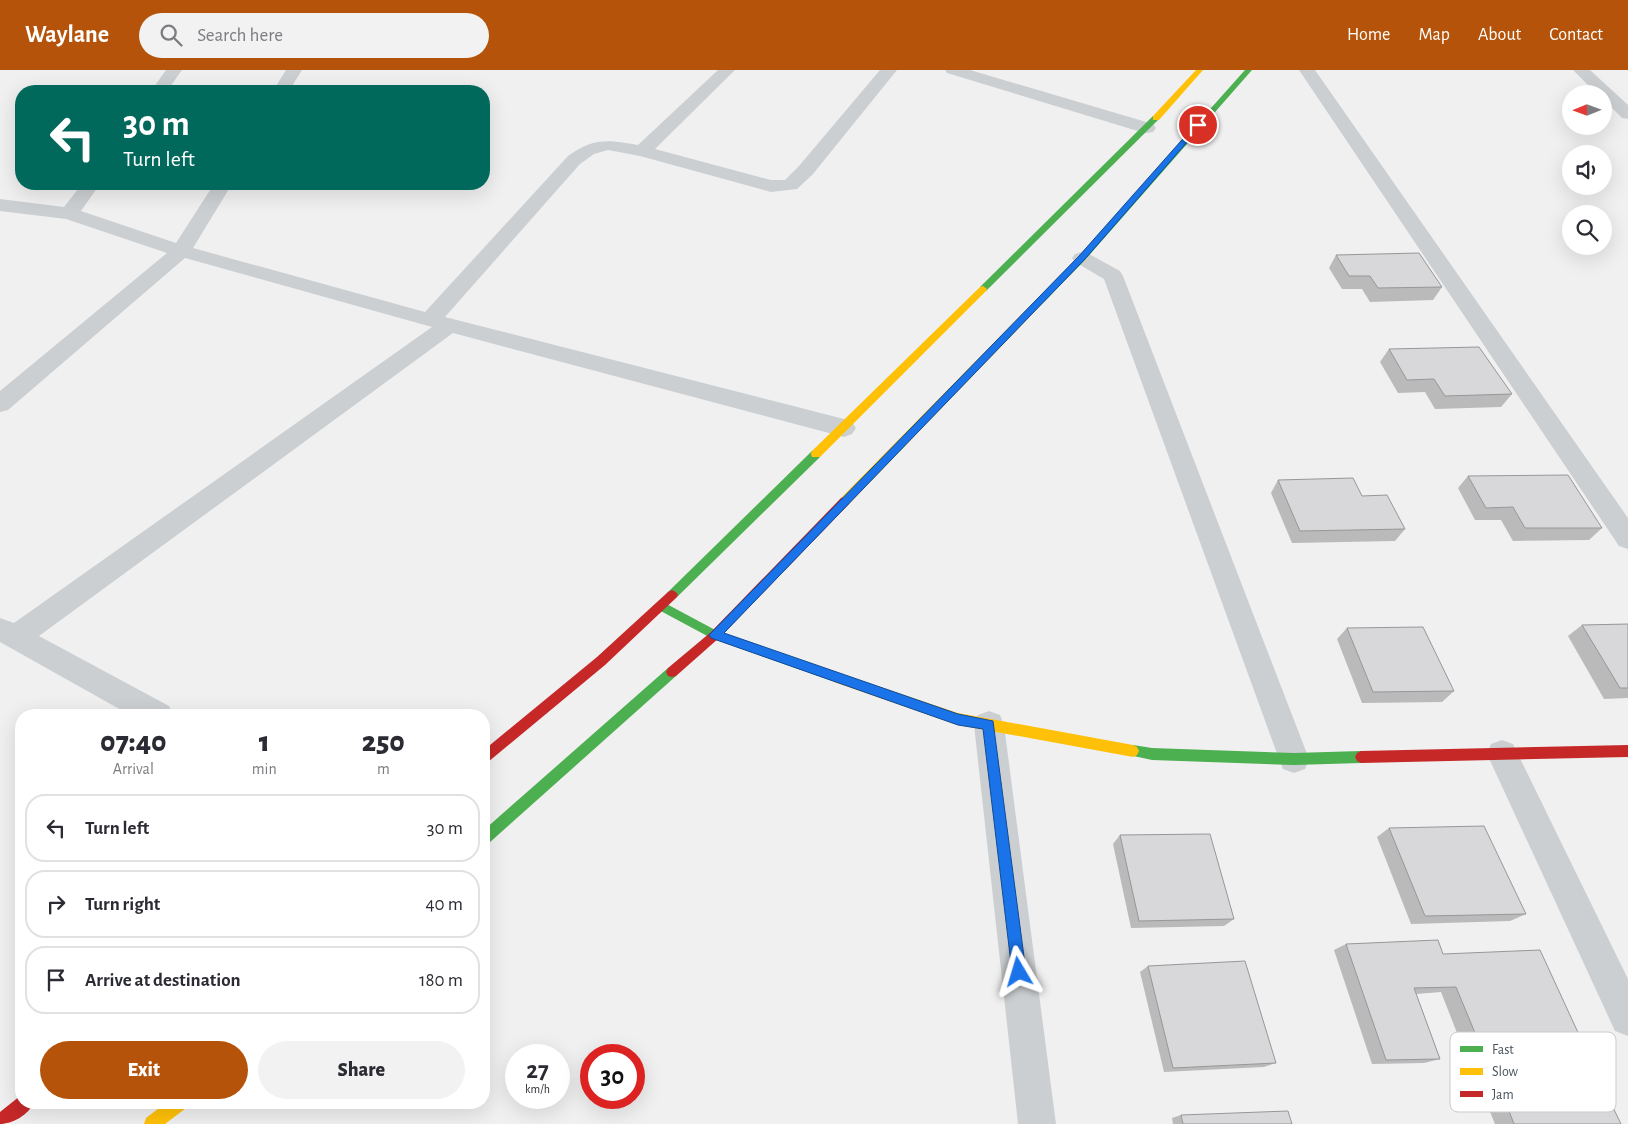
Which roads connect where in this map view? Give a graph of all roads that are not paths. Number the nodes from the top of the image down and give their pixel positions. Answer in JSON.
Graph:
{"nodes":[{"id":1,"x":174,"y":70,"type":"edge"},
{"id":2,"x":294,"y":70,"type":"edge"},
{"id":3,"x":727,"y":70,"type":"edge"},
{"id":4,"x":889,"y":70,"type":"edge"},
{"id":5,"x":953,"y":70,"type":"edge"},
{"id":6,"x":1200,"y":70,"type":"edge"},
{"id":7,"x":1249,"y":70,"type":"edge"},
{"id":8,"x":1307,"y":70,"type":"edge"},
{"id":9,"x":1581,"y":70,"type":"edge"},
{"id":10,"x":163,"y":85,"type":"edge"},
{"id":11,"x":285,"y":85,"type":"edge"},
{"id":12,"x":1628,"y":114,"type":"edge"},
{"id":13,"x":1147,"y":128,"type":"junction"},
{"id":14,"x":642,"y":151,"type":"junction"},
{"id":15,"x":87,"y":190,"type":"edge"},
{"id":16,"x":219,"y":190,"type":"edge"},
{"id":17,"x":0,"y":205,"type":"edge"},
{"id":18,"x":69,"y":214,"type":"junction"},
{"id":19,"x":181,"y":251,"type":"junction"},
{"id":20,"x":1082,"y":258,"type":"junction"},
{"id":21,"x":440,"y":322,"type":"junction"},
{"id":22,"x":0,"y":404,"type":"edge"},
{"id":23,"x":844,"y":428,"type":"junction"},
{"id":24,"x":1628,"y":540,"type":"edge"},
{"id":25,"x":661,"y":606,"type":"junction"},
{"id":26,"x":8,"y":633,"type":"edge"},
{"id":27,"x":715,"y":635,"type":"junction"},
{"id":28,"x":147,"y":709,"type":"edge"},
{"id":29,"x":989,"y":724,"type":"junction"},
{"id":30,"x":1628,"y":751,"type":"edge"},
{"id":31,"x":490,"y":753,"type":"edge"},
{"id":32,"x":1502,"y":754,"type":"junction"},
{"id":33,"x":1294,"y":759,"type":"junction"},
{"id":34,"x":490,"y":833,"type":"edge"},
{"id":35,"x":1628,"y":1018,"type":"edge"},
{"id":36,"x":17,"y":1109,"type":"edge"},
{"id":37,"x":171,"y":1109,"type":"edge"},
{"id":38,"x":0,"y":1122,"type":"edge"},
{"id":39,"x":152,"y":1124,"type":"edge"},
{"id":40,"x":1037,"y":1124,"type":"edge"}],
"edges":[{"from":1,"to":10,"type":"street"},
{"from":2,"to":11,"type":"street"},
{"from":3,"to":14,"type":"street"},
{"from":4,"to":14,"type":"street"},
{"from":5,"to":13,"type":"street"},
{"from":6,"to":13,"type":"main road"},
{"from":7,"to":20,"type":"main road"},
{"from":8,"to":24,"type":"street"},
{"from":9,"to":12,"type":"street"},
{"from":13,"to":23,"type":"main road"},
{"from":14,"to":21,"type":"street"},
{"from":15,"to":18,"type":"street"},
{"from":16,"to":19,"type":"street"},
{"from":17,"to":18,"type":"street"},
{"from":18,"to":19,"type":"street"},
{"from":19,"to":21,"type":"street"},
{"from":19,"to":22,"type":"street"},
{"from":20,"to":27,"type":"main road"},
{"from":20,"to":33,"type":"street"},
{"from":21,"to":23,"type":"street"},
{"from":21,"to":26,"type":"street"},
{"from":23,"to":25,"type":"main road"},
{"from":25,"to":27,"type":"main road"},
{"from":25,"to":31,"type":"main road"},
{"from":26,"to":28,"type":"street"},
{"from":27,"to":29,"type":"main road"},
{"from":27,"to":34,"type":"main road"},
{"from":29,"to":33,"type":"main road"},
{"from":29,"to":40,"type":"street"},
{"from":30,"to":32,"type":"main road"},
{"from":32,"to":33,"type":"main road"},
{"from":32,"to":35,"type":"street"},
{"from":36,"to":38,"type":"main road"},
{"from":37,"to":39,"type":"main road"}]}
